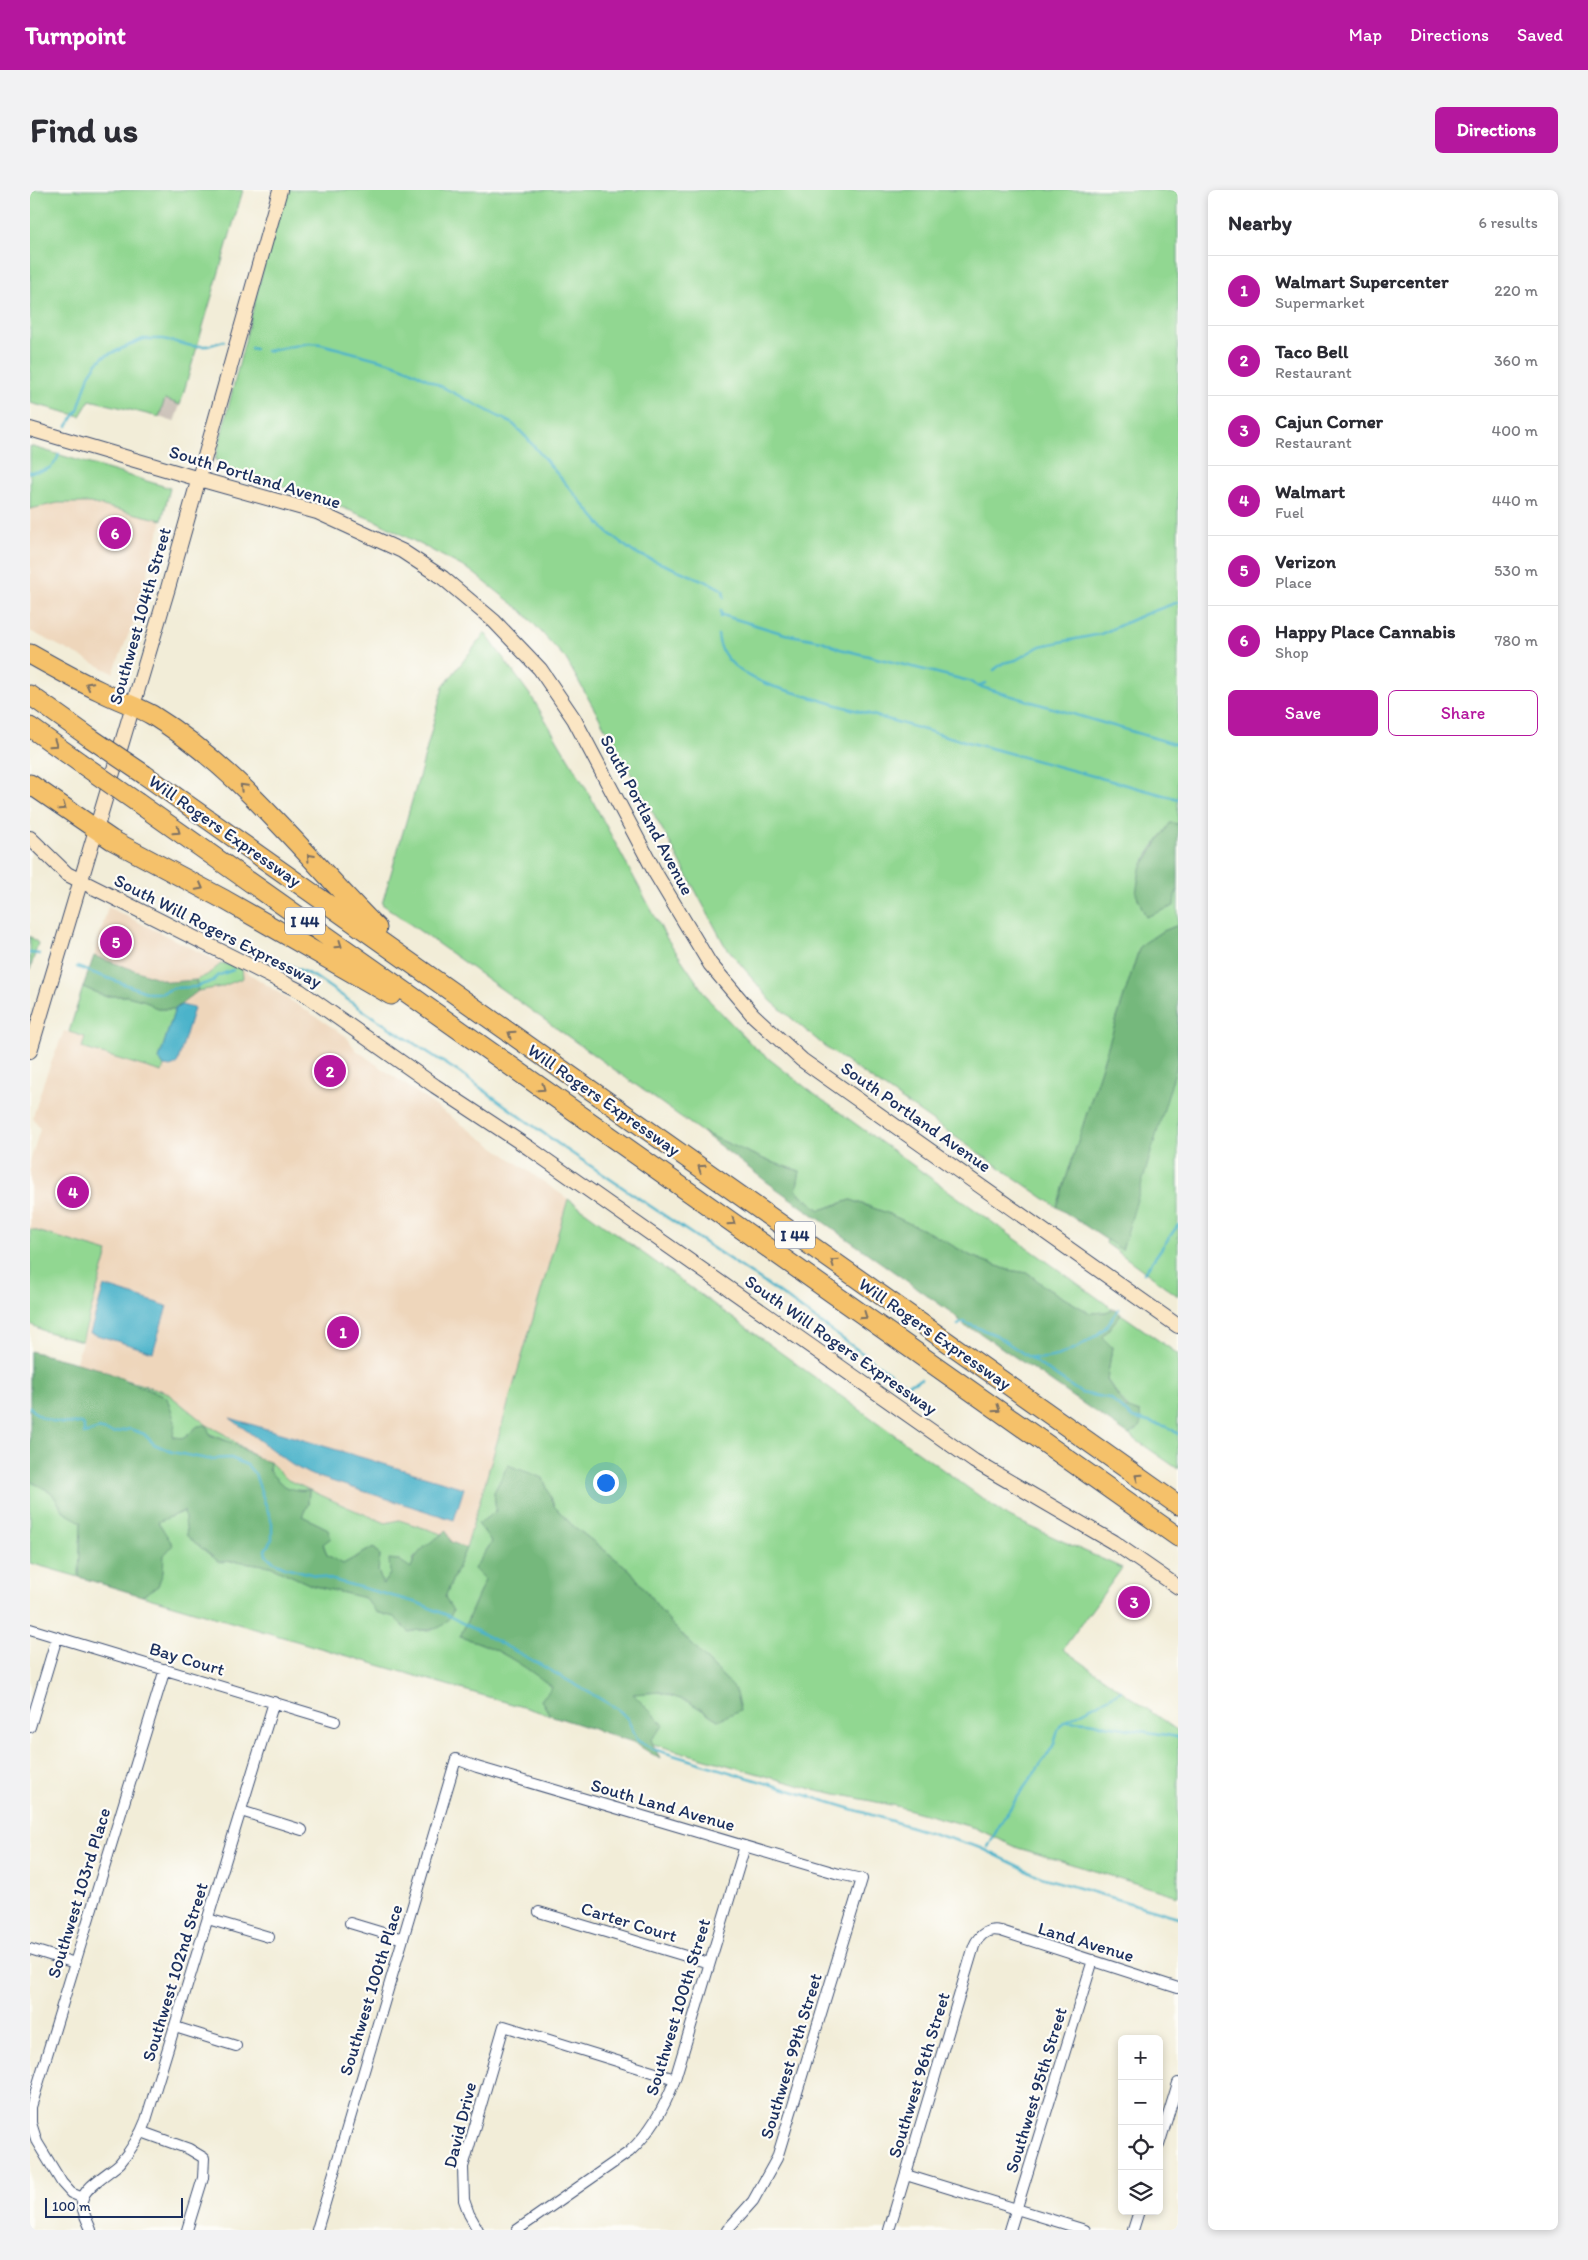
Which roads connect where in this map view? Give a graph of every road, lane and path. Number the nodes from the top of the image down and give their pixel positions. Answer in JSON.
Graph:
{"nodes":[{"id":1,"x":280,"y":190,"type":"edge"},
{"id":2,"x":30,"y":430,"type":"edge"},
{"id":3,"x":199,"y":480,"type":"junction"},
{"id":4,"x":30,"y":654,"type":"edge"},
{"id":5,"x":30,"y":695,"type":"edge"},
{"id":6,"x":133,"y":706,"type":"junction"},
{"id":7,"x":30,"y":727,"type":"edge"},
{"id":8,"x":30,"y":784,"type":"edge"},
{"id":9,"x":96,"y":829,"type":"junction"},
{"id":10,"x":30,"y":838,"type":"edge"},
{"id":11,"x":81,"y":881,"type":"junction"},
{"id":12,"x":413,"y":965,"type":"junction"},
{"id":13,"x":473,"y":1040,"type":"junction"},
{"id":14,"x":30,"y":1051,"type":"edge"},
{"id":15,"x":1178,"y":1326,"type":"edge"},
{"id":16,"x":1178,"y":1505,"type":"edge"},
{"id":17,"x":1178,"y":1537,"type":"edge"},
{"id":18,"x":1178,"y":1587,"type":"edge"},
{"id":19,"x":30,"y":1629,"type":"edge"},
{"id":20,"x":57,"y":1637,"type":"junction"},
{"id":21,"x":165,"y":1670,"type":"junction"},
{"id":22,"x":274,"y":1702,"type":"junction"},
{"id":23,"x":335,"y":1721,"type":"dead end"},
{"id":24,"x":30,"y":1727,"type":"edge"},
{"id":25,"x":456,"y":1759,"type":"joint"},
{"id":26,"x":241,"y":1811,"type":"junction"},
{"id":27,"x":302,"y":1830,"type":"dead end"},
{"id":28,"x":744,"y":1846,"type":"junction"},
{"id":29,"x":862,"y":1879,"type":"joint"},
{"id":30,"x":539,"y":1912,"type":"dead end"},
{"id":31,"x":208,"y":1919,"type":"junction"},
{"id":32,"x":350,"y":1923,"type":"dead end"},
{"id":33,"x":985,"y":1933,"type":"joint"},
{"id":34,"x":269,"y":1938,"type":"dead end"},
{"id":35,"x":403,"y":1938,"type":"junction"},
{"id":36,"x":30,"y":1949,"type":"edge"},
{"id":37,"x":1093,"y":1960,"type":"junction"},
{"id":38,"x":75,"y":1963,"type":"junction"},
{"id":39,"x":709,"y":1963,"type":"junction"},
{"id":40,"x":1178,"y":1988,"type":"edge"},
{"id":41,"x":175,"y":2027,"type":"junction"},
{"id":42,"x":236,"y":2046,"type":"dead end"},
{"id":43,"x":675,"y":2079,"type":"junction"},
{"id":44,"x":1178,"y":2083,"type":"edge"},
{"id":45,"x":142,"y":2132,"type":"junction"},
{"id":46,"x":1163,"y":2132,"type":"edge"},
{"id":47,"x":906,"y":2175,"type":"junction"},
{"id":48,"x":83,"y":2198,"type":"junction"},
{"id":49,"x":1017,"y":2209,"type":"junction"},
{"id":50,"x":1138,"y":2215,"type":"edge"},
{"id":51,"x":91,"y":2230,"type":"edge"},
{"id":52,"x":187,"y":2230,"type":"edge"},
{"id":53,"x":317,"y":2230,"type":"edge"},
{"id":54,"x":478,"y":2230,"type":"edge"},
{"id":55,"x":517,"y":2230,"type":"edge"},
{"id":56,"x":727,"y":2230,"type":"edge"},
{"id":57,"x":889,"y":2230,"type":"edge"},
{"id":58,"x":1010,"y":2230,"type":"edge"},
{"id":59,"x":1085,"y":2230,"type":"edge"},
{"id":60,"x":1133,"y":2230,"type":"edge"}],
"edges":[{"from":1,"to":3,"type":"main road","name":"Southwest 104th Street"},
{"from":2,"to":3,"type":"main road","name":"South Portland Avenue"},
{"from":3,"to":6,"type":"main road","name":"Southwest 104th Street"},
{"from":3,"to":15,"type":"main road","name":"South Portland Avenue"},
{"from":6,"to":4,"type":"highway","one_way":true},
{"from":5,"to":12,"type":"highway","name":"Will Rogers Expressway","number":"I 44","bridge":true},
{"from":6,"to":9,"type":"main road","name":"Southwest 104th Street"},
{"from":12,"to":6,"type":"highway","one_way":true},
{"from":7,"to":13,"type":"highway","name":"Will Rogers Expressway","number":"I 44","one_way":true,"bridge":true},
{"from":8,"to":9,"type":"highway","one_way":true},
{"from":9,"to":11,"type":"main road","name":"Southwest 104th Street"},
{"from":9,"to":13,"type":"highway","one_way":true},
{"from":10,"to":11,"type":"main road","name":"South Will Rogers Expressway"},
{"from":11,"to":14,"type":"main road","name":"Southwest 104th Street"},
{"from":11,"to":18,"type":"main road","name":"South Will Rogers Expressway"},
{"from":16,"to":12,"type":"highway","name":"Will Rogers Expressway","number":"I 44","one_way":true},
{"from":13,"to":17,"type":"highway","name":"Will Rogers Expressway","number":"I 44","one_way":true},
{"from":19,"to":20,"type":"street","name":"Bay Court"},
{"from":20,"to":21,"type":"street","name":"Bay Court"},
{"from":20,"to":24,"type":"street"},
{"from":21,"to":22,"type":"street","name":"Bay Court"},
{"from":21,"to":38,"type":"street","name":"Southwest 103rd Place"},
{"from":22,"to":23,"type":"street","name":"Bay Court"},
{"from":22,"to":26,"type":"street","name":"Southwest 102nd Street"},
{"from":25,"to":28,"type":"street","name":"South Land Avenue"},
{"from":25,"to":35,"type":"street","name":"Southwest 100th Place"},
{"from":26,"to":27,"type":"street"},
{"from":26,"to":31,"type":"street","name":"Southwest 102nd Street"},
{"from":28,"to":29,"type":"street","name":"South Land Avenue"},
{"from":28,"to":39,"type":"street","name":"Southwest 100th Street"},
{"from":29,"to":56,"type":"street","name":"Southwest 99th Street"},
{"from":30,"to":39,"type":"street","name":"Carter Court"},
{"from":31,"to":34,"type":"street"},
{"from":31,"to":41,"type":"street","name":"Southwest 102nd Street"},
{"from":32,"to":35,"type":"street"},
{"from":33,"to":37,"type":"street","name":"Land Avenue"},
{"from":33,"to":47,"type":"street","name":"Southwest 96th Street"},
{"from":35,"to":53,"type":"street","name":"Southwest 100th Place"},
{"from":36,"to":38,"type":"street"},
{"from":37,"to":40,"type":"street","name":"Land Avenue"},
{"from":37,"to":49,"type":"street","name":"Southwest 95th Street"},
{"from":38,"to":48,"type":"street","name":"Southwest 103rd Place"},
{"from":39,"to":43,"type":"street","name":"Southwest 100th Street"},
{"from":41,"to":42,"type":"street"},
{"from":41,"to":45,"type":"street","name":"Southwest 102nd Street"},
{"from":43,"to":54,"type":"street","name":"David Drive"},
{"from":43,"to":55,"type":"street","name":"Southwest 100th Street"},
{"from":44,"to":46,"type":"street"},
{"from":45,"to":48,"type":"street","name":"Southwest 102nd Street"},
{"from":45,"to":52,"type":"street"},
{"from":47,"to":49,"type":"street"},
{"from":47,"to":57,"type":"street","name":"Southwest 96th Street"},
{"from":48,"to":51,"type":"street"},
{"from":49,"to":58,"type":"street","name":"Southwest 95th Street"},
{"from":49,"to":59,"type":"street"},
{"from":50,"to":60,"type":"street"}]}
